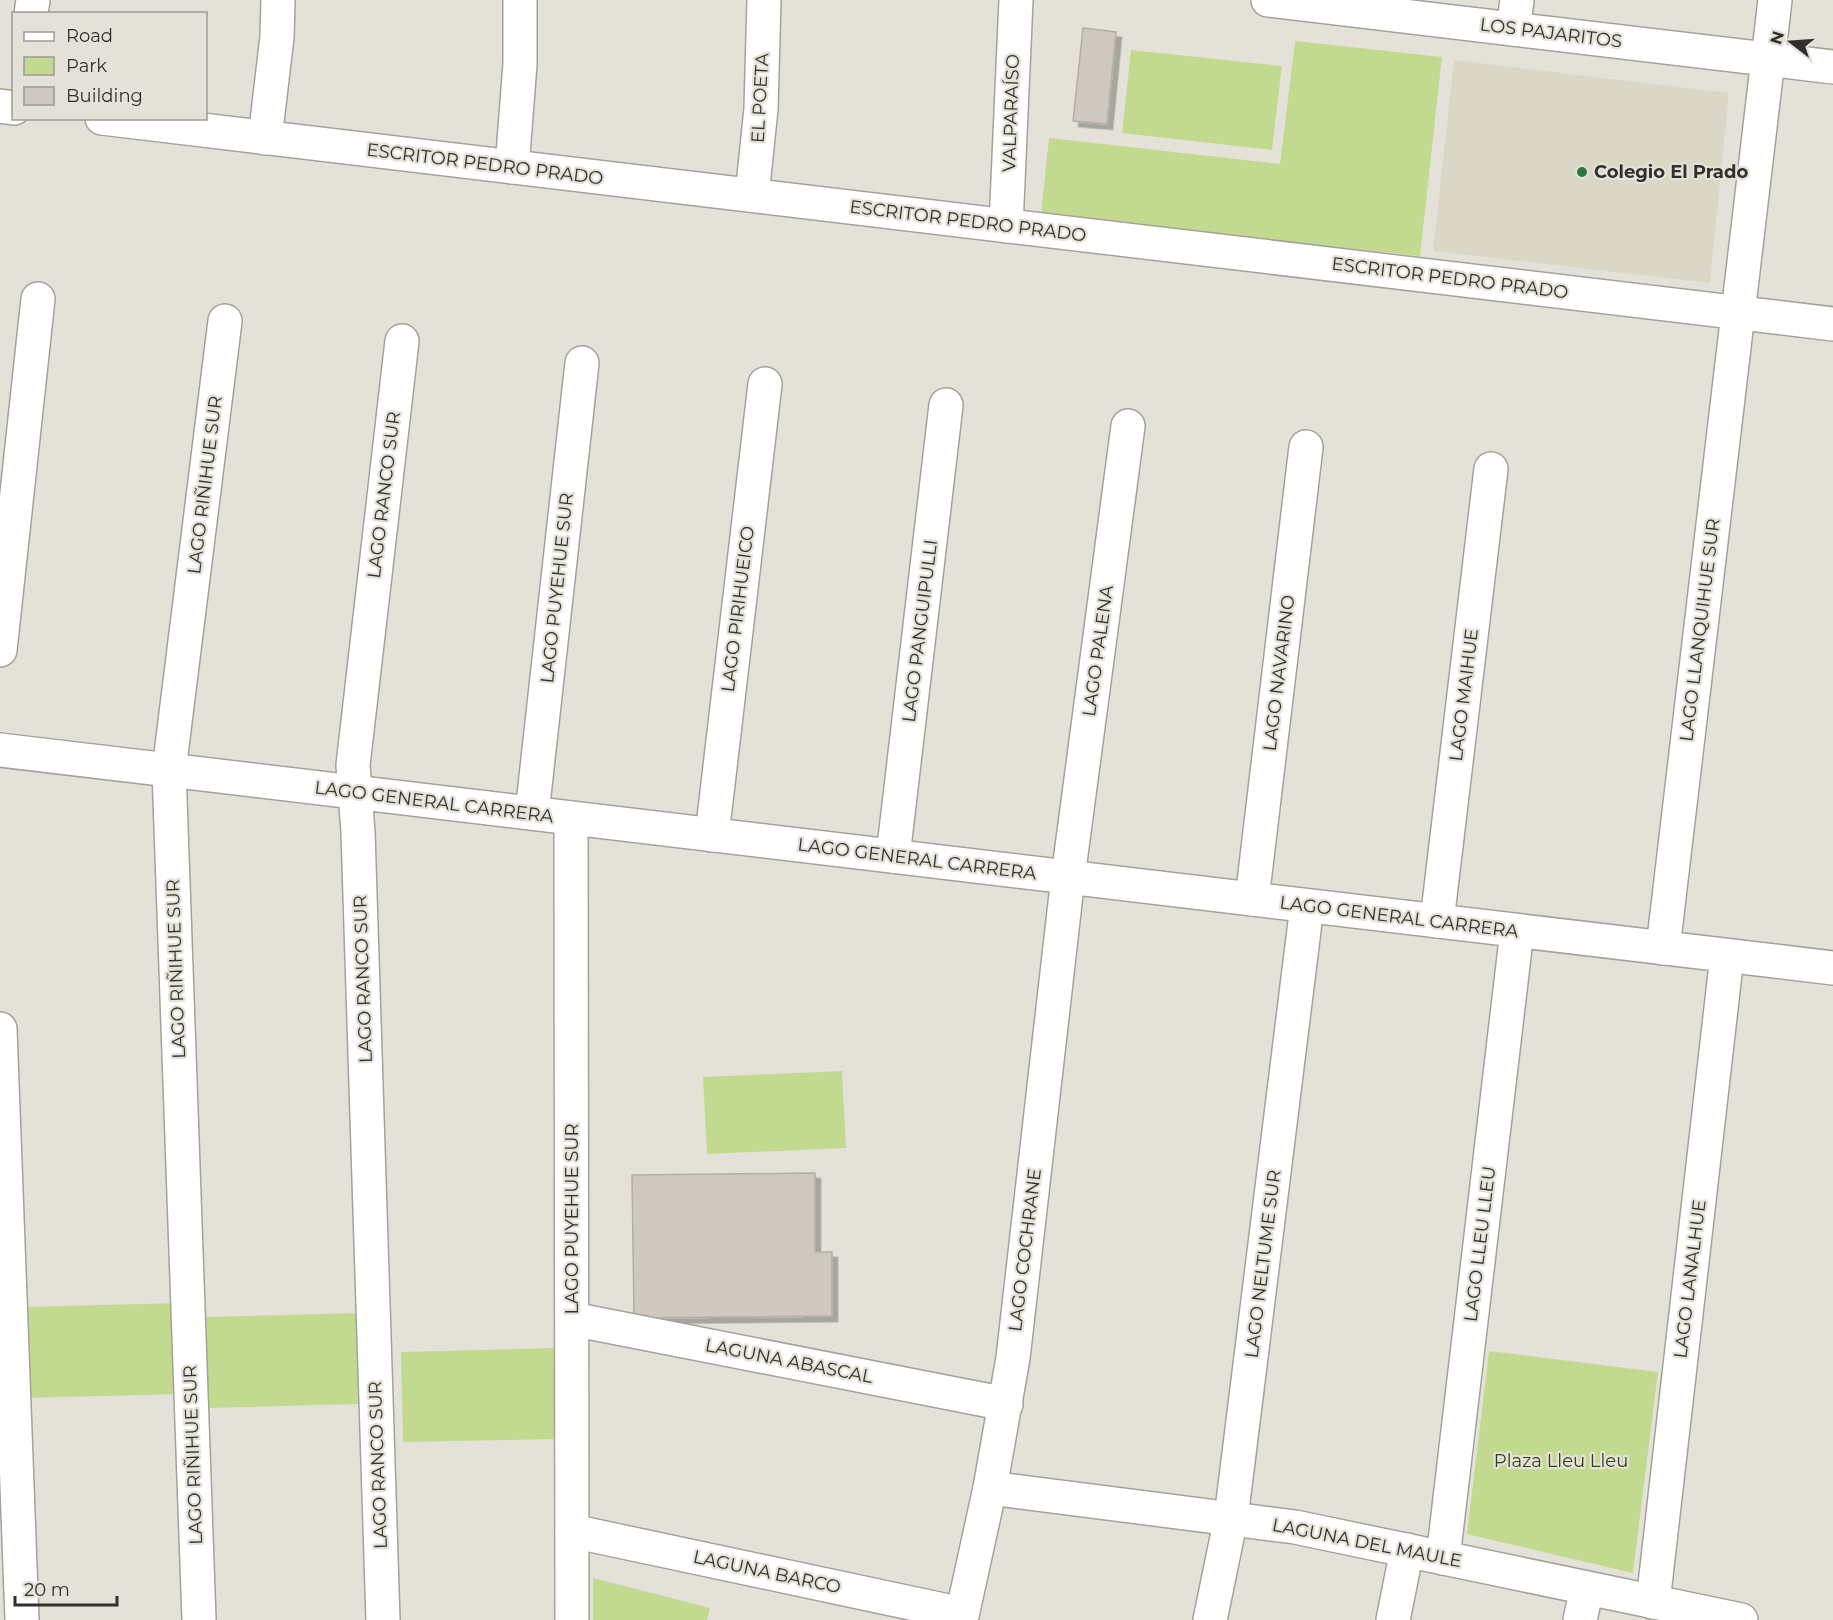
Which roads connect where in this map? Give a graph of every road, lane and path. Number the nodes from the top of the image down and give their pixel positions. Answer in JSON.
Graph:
{"nodes":[{"id":1,"x":278,"y":0,"type":"edge"},
{"id":2,"x":520,"y":0,"type":"edge"},
{"id":3,"x":764,"y":0,"type":"edge"},
{"id":4,"x":1016,"y":0,"type":"edge"},
{"id":5,"x":1268,"y":0,"type":"edge"},
{"id":6,"x":1274,"y":0,"type":"edge"},
{"id":7,"x":1774,"y":0,"type":"edge"},
{"id":8,"x":1515,"y":14,"type":"edge"},
{"id":9,"x":1767,"y":59,"type":"junction"},
{"id":10,"x":1833,"y":66,"type":"edge"},
{"id":11,"x":118,"y":120,"type":"edge"},
{"id":12,"x":265,"y":138,"type":"junction"},
{"id":13,"x":512,"y":167,"type":"junction"},
{"id":14,"x":752,"y":195,"type":"junction"},
{"id":15,"x":1006,"y":226,"type":"junction"},
{"id":16,"x":38,"y":299,"type":"dead end"},
{"id":17,"x":1737,"y":312,"type":"junction"},
{"id":18,"x":225,"y":321,"type":"dead end"},
{"id":19,"x":1833,"y":324,"type":"edge"},
{"id":20,"x":402,"y":341,"type":"dead end"},
{"id":21,"x":582,"y":363,"type":"dead end"},
{"id":22,"x":765,"y":384,"type":"dead end"},
{"id":23,"x":946,"y":405,"type":"dead end"},
{"id":24,"x":1128,"y":426,"type":"dead end"},
{"id":25,"x":1306,"y":447,"type":"dead end"},
{"id":26,"x":1491,"y":468,"type":"dead end"},
{"id":27,"x":0,"y":650,"type":"edge"},
{"id":28,"x":0,"y":750,"type":"edge"},
{"id":29,"x":169,"y":770,"type":"junction"},
{"id":30,"x":355,"y":792,"type":"junction"},
{"id":31,"x":532,"y":813,"type":"junction"},
{"id":32,"x":571,"y":818,"type":"junction"},
{"id":33,"x":712,"y":835,"type":"junction"},
{"id":34,"x":893,"y":856,"type":"junction"},
{"id":35,"x":1068,"y":877,"type":"junction"},
{"id":36,"x":1252,"y":899,"type":"junction"},
{"id":37,"x":1307,"y":906,"type":"junction"},
{"id":38,"x":1437,"y":921,"type":"junction"},
{"id":39,"x":1517,"y":931,"type":"junction"},
{"id":40,"x":1663,"y":948,"type":"junction"},
{"id":41,"x":1727,"y":956,"type":"junction"},
{"id":42,"x":1833,"y":968,"type":"edge"},
{"id":43,"x":0,"y":1029,"type":"edge"},
{"id":44,"x":572,"y":1319,"type":"junction"},
{"id":45,"x":1006,"y":1404,"type":"junction"},
{"id":46,"x":990,"y":1488,"type":"junction"},
{"id":47,"x":1231,"y":1518,"type":"junction"},
{"id":48,"x":572,"y":1531,"type":"junction"},
{"id":49,"x":1407,"y":1550,"type":"junction"},
{"id":50,"x":1443,"y":1558,"type":"junction"},
{"id":51,"x":1587,"y":1588,"type":"junction"},
{"id":52,"x":1653,"y":1602,"type":"junction"},
{"id":53,"x":962,"y":1617,"type":"edge"},
{"id":54,"x":22,"y":1620,"type":"edge"},
{"id":55,"x":199,"y":1620,"type":"edge"},
{"id":56,"x":383,"y":1620,"type":"edge"},
{"id":57,"x":572,"y":1620,"type":"edge"},
{"id":58,"x":1210,"y":1620,"type":"edge"},
{"id":59,"x":1393,"y":1620,"type":"edge"},
{"id":60,"x":1580,"y":1620,"type":"edge"},
{"id":61,"x":1741,"y":1620,"type":"edge"}],
"edges":[{"from":1,"to":12,"type":"street"},
{"from":2,"to":13,"type":"street"},
{"from":3,"to":14,"type":"street","name":"EL POETA"},
{"from":4,"to":15,"type":"street","name":"VALPARAÍSO"},
{"from":5,"to":6,"type":"street","name":"LOS PAJARITOS"},
{"from":6,"to":8,"type":"street","name":"LOS PAJARITOS"},
{"from":7,"to":9,"type":"street","name":"LAGO LLANQUIHUE SUR"},
{"from":8,"to":9,"type":"street","name":"LOS PAJARITOS"},
{"from":9,"to":10,"type":"street","name":"LOS PAJARITOS"},
{"from":9,"to":17,"type":"street","name":"LAGO LLANQUIHUE SUR"},
{"from":11,"to":12,"type":"street","name":"ESCRITOR PEDRO PRADO"},
{"from":12,"to":13,"type":"street","name":"ESCRITOR PEDRO PRADO"},
{"from":13,"to":14,"type":"street","name":"ESCRITOR PEDRO PRADO"},
{"from":14,"to":15,"type":"street","name":"ESCRITOR PEDRO PRADO"},
{"from":15,"to":17,"type":"street","name":"ESCRITOR PEDRO PRADO"},
{"from":16,"to":27,"type":"street"},
{"from":17,"to":19,"type":"street","name":"ESCRITOR PEDRO PRADO"},
{"from":17,"to":40,"type":"street","name":"LAGO LLANQUIHUE SUR"},
{"from":18,"to":29,"type":"street","name":"LAGO RIÑIHUE SUR"},
{"from":20,"to":30,"type":"street","name":"LAGO RANCO SUR"},
{"from":21,"to":31,"type":"street","name":"LAGO PUYEHUE SUR"},
{"from":22,"to":33,"type":"street","name":"LAGO PIRIHUEICO"},
{"from":23,"to":34,"type":"street","name":"LAGO PANGUIPULLI"},
{"from":24,"to":35,"type":"street","name":"LAGO PALENA"},
{"from":25,"to":36,"type":"street","name":"LAGO NAVARINO"},
{"from":26,"to":38,"type":"street","name":"LAGO MAIHUE"},
{"from":28,"to":29,"type":"street","name":"LAGO GENERAL CARRERA"},
{"from":29,"to":30,"type":"street","name":"LAGO GENERAL CARRERA"},
{"from":29,"to":55,"type":"street","name":"LAGO RIÑIHUE SUR"},
{"from":30,"to":31,"type":"street","name":"LAGO GENERAL CARRERA"},
{"from":30,"to":56,"type":"street","name":"LAGO RANCO SUR"},
{"from":31,"to":32,"type":"street","name":"LAGO GENERAL CARRERA"},
{"from":32,"to":33,"type":"street","name":"LAGO GENERAL CARRERA"},
{"from":32,"to":44,"type":"street","name":"LAGO PUYEHUE SUR"},
{"from":33,"to":34,"type":"street","name":"LAGO GENERAL CARRERA"},
{"from":34,"to":35,"type":"street","name":"LAGO GENERAL CARRERA"},
{"from":35,"to":36,"type":"street","name":"LAGO GENERAL CARRERA"},
{"from":35,"to":45,"type":"street","name":"LAGO COCHRANE"},
{"from":36,"to":37,"type":"street","name":"LAGO GENERAL CARRERA"},
{"from":37,"to":38,"type":"street","name":"LAGO GENERAL CARRERA"},
{"from":37,"to":47,"type":"street","name":"LAGO NELTUME SUR"},
{"from":38,"to":39,"type":"street","name":"LAGO GENERAL CARRERA"},
{"from":39,"to":40,"type":"street","name":"LAGO GENERAL CARRERA"},
{"from":39,"to":50,"type":"street","name":"LAGO LLEU LLEU"},
{"from":40,"to":41,"type":"street","name":"LAGO GENERAL CARRERA"},
{"from":41,"to":42,"type":"street","name":"LAGO GENERAL CARRERA"},
{"from":41,"to":52,"type":"street","name":"LAGO LANALHUE"},
{"from":43,"to":54,"type":"street"},
{"from":44,"to":45,"type":"street","name":"LAGUNA ABASCAL"},
{"from":44,"to":48,"type":"street","name":"LAGO PUYEHUE SUR"},
{"from":45,"to":46,"type":"street","name":"LAGO COCHRANE"},
{"from":46,"to":47,"type":"street","name":"LAGUNA DEL MAULE"},
{"from":46,"to":53,"type":"street","name":"LAGO COCHRANE"},
{"from":47,"to":49,"type":"street","name":"LAGUNA DEL MAULE"},
{"from":47,"to":58,"type":"street","name":"LAGO NELTUME SUR"},
{"from":48,"to":53,"type":"street","name":"LAGUNA BARCO"},
{"from":48,"to":57,"type":"street","name":"LAGO PUYEHUE SUR"},
{"from":49,"to":50,"type":"street","name":"LAGUNA DEL MAULE"},
{"from":49,"to":59,"type":"street"},
{"from":50,"to":51,"type":"street","name":"LAGUNA DEL MAULE"},
{"from":51,"to":52,"type":"street","name":"LAGUNA DEL MAULE"},
{"from":51,"to":60,"type":"street"},
{"from":52,"to":61,"type":"street","name":"LAGUNA DEL MAULE"}]}
